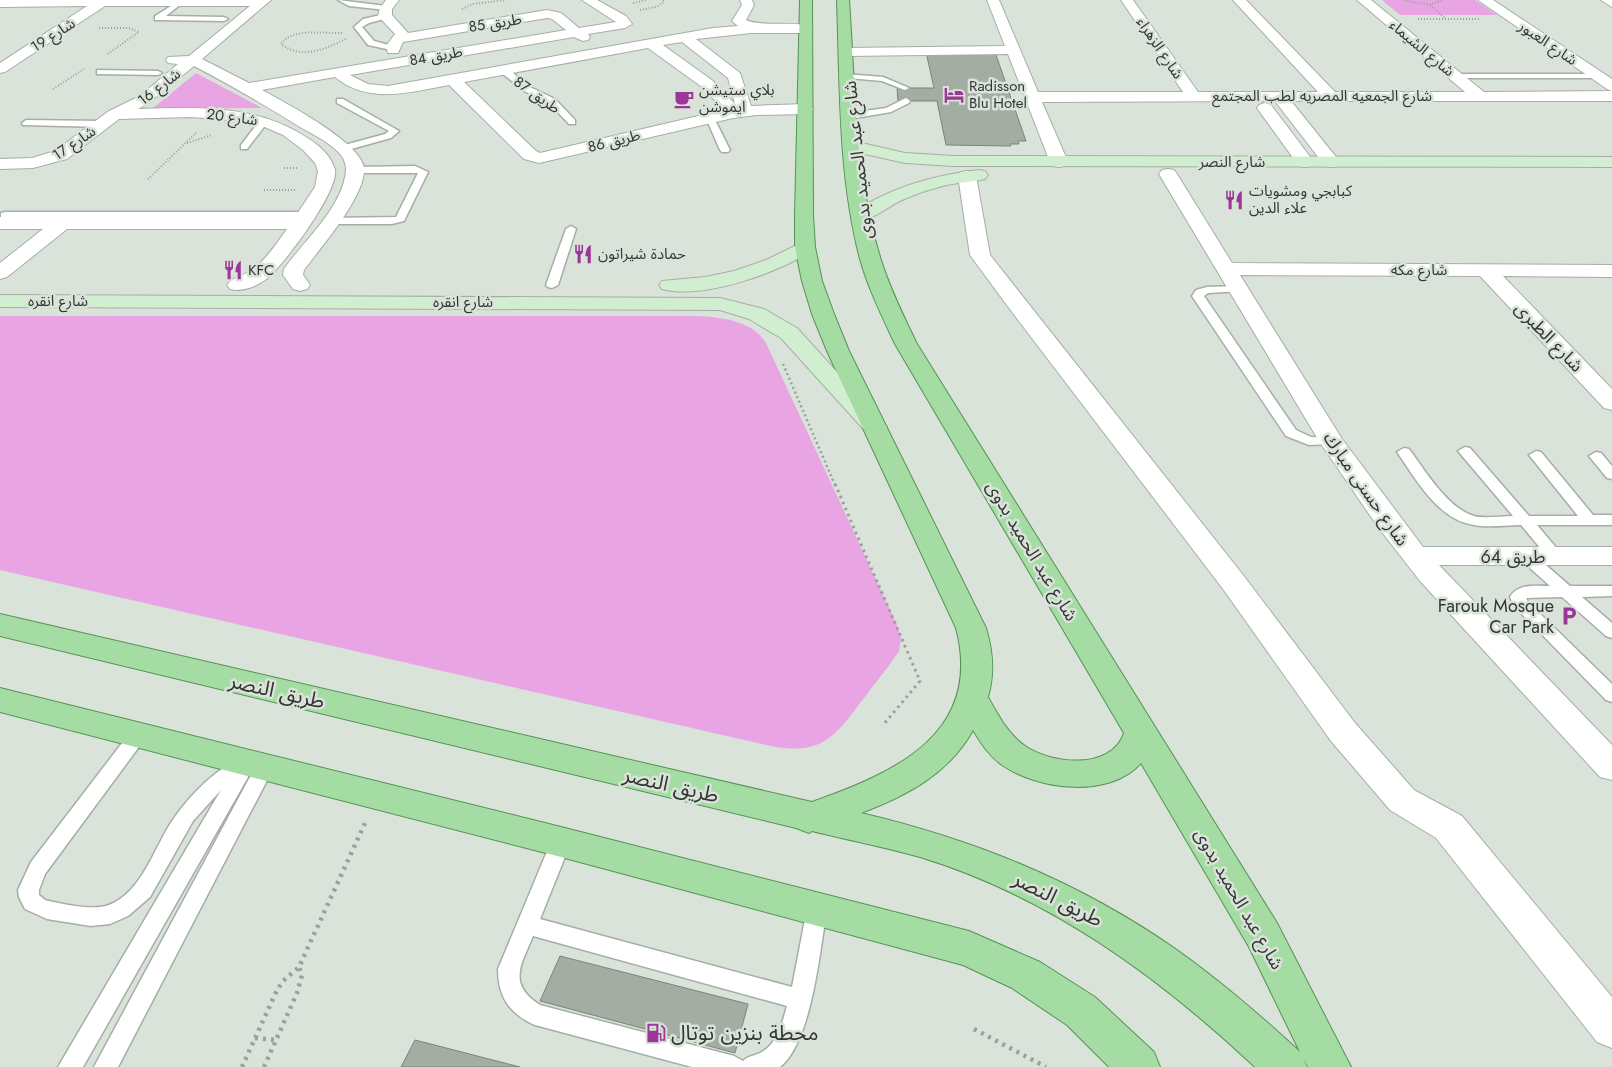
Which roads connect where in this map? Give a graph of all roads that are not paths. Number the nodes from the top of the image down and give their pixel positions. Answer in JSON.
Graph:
{"nodes":[{"id":1,"x":341,"y":0,"type":"edge"},
{"id":2,"x":588,"y":0,"type":"edge"},
{"id":3,"x":746,"y":0,"type":"edge"},
{"id":4,"x":806,"y":0,"type":"edge"},
{"id":5,"x":843,"y":0,"type":"edge"},
{"id":6,"x":993,"y":0,"type":"edge"},
{"id":7,"x":1127,"y":0,"type":"edge"},
{"id":8,"x":1239,"y":0,"type":"edge"},
{"id":9,"x":1364,"y":0,"type":"edge"},
{"id":10,"x":1484,"y":0,"type":"edge"},
{"id":11,"x":1608,"y":0,"type":"edge"},
{"id":12,"x":104,"y":1,"type":"edge"},
{"id":13,"x":246,"y":1,"type":"edge"},
{"id":14,"x":264,"y":1,"type":"edge"},
{"id":15,"x":7,"y":2,"type":"edge"},
{"id":16,"x":175,"y":2,"type":"junction"},
{"id":17,"x":1612,"y":3,"type":"edge"},
{"id":18,"x":388,"y":8,"type":"edge"},
{"id":19,"x":0,"y":13,"type":"edge"},
{"id":20,"x":147,"y":19,"type":"dead end"},
{"id":21,"x":223,"y":20,"type":"junction"},
{"id":22,"x":166,"y":21,"type":"dead end"},
{"id":23,"x":768,"y":28,"type":"junction"},
{"id":24,"x":806,"y":29,"type":"junction"},
{"id":25,"x":580,"y":34,"type":"junction"},
{"id":26,"x":684,"y":37,"type":"junction"},
{"id":27,"x":650,"y":43,"type":"junction"},
{"id":28,"x":397,"y":44,"type":"junction"},
{"id":29,"x":1013,"y":50,"type":"junction"},
{"id":30,"x":0,"y":52,"type":"edge"},
{"id":31,"x":25,"y":53,"type":"junction"},
{"id":32,"x":173,"y":60,"type":"junction"},
{"id":33,"x":194,"y":60,"type":"junction"},
{"id":34,"x":405,"y":64,"type":"junction"},
{"id":35,"x":847,"y":64,"type":"junction"},
{"id":36,"x":0,"y":69,"type":"edge"},
{"id":37,"x":502,"y":69,"type":"junction"},
{"id":38,"x":100,"y":72,"type":"dead end"},
{"id":39,"x":158,"y":73,"type":"junction"},
{"id":40,"x":341,"y":75,"type":"junction"},
{"id":41,"x":1455,"y":76,"type":"junction"},
{"id":42,"x":1598,"y":76,"type":"junction"},
{"id":43,"x":452,"y":79,"type":"junction"},
{"id":44,"x":1612,"y":86,"type":"edge"},
{"id":45,"x":905,"y":88,"type":"dead end"},
{"id":46,"x":252,"y":91,"type":"junction"},
{"id":47,"x":1193,"y":96,"type":"junction"},
{"id":48,"x":1257,"y":96,"type":"junction"},
{"id":49,"x":1279,"y":96,"type":"junction"},
{"id":50,"x":1330,"y":96,"type":"junction"},
{"id":51,"x":1480,"y":96,"type":"junction"},
{"id":52,"x":1612,"y":96,"type":"edge"},
{"id":53,"x":1032,"y":97,"type":"junction"},
{"id":54,"x":906,"y":101,"type":"dead end"},
{"id":55,"x":340,"y":102,"type":"dead end"},
{"id":56,"x":805,"y":109,"type":"junction"},
{"id":57,"x":739,"y":112,"type":"junction"},
{"id":58,"x":850,"y":116,"type":"junction"},
{"id":59,"x":710,"y":118,"type":"junction"},
{"id":60,"x":264,"y":121,"type":"junction"},
{"id":61,"x":105,"y":122,"type":"junction"},
{"id":62,"x":572,"y":122,"type":"dead end"},
{"id":63,"x":24,"y":125,"type":"dead end"},
{"id":64,"x":317,"y":128,"type":"junction"},
{"id":65,"x":294,"y":134,"type":"junction"},
{"id":66,"x":852,"y":146,"type":"junction"},
{"id":67,"x":244,"y":147,"type":"dead end"},
{"id":68,"x":344,"y":148,"type":"junction"},
{"id":69,"x":726,"y":150,"type":"dead end"},
{"id":70,"x":922,"y":160,"type":"junction"},
{"id":71,"x":1059,"y":162,"type":"junction"},
{"id":72,"x":1305,"y":162,"type":"junction"},
{"id":73,"x":1331,"y":162,"type":"junction"},
{"id":74,"x":1612,"y":162,"type":"edge"},
{"id":75,"x":0,"y":164,"type":"edge"},
{"id":76,"x":356,"y":170,"type":"junction"},
{"id":77,"x":1168,"y":174,"type":"junction"},
{"id":78,"x":1612,"y":175,"type":"edge"},
{"id":79,"x":959,"y":177,"type":"junction"},
{"id":80,"x":861,"y":215,"type":"junction"},
{"id":81,"x":2,"y":219,"type":"edge"},
{"id":82,"x":303,"y":219,"type":"junction"},
{"id":83,"x":330,"y":221,"type":"junction"},
{"id":84,"x":62,"y":223,"type":"junction"},
{"id":85,"x":571,"y":229,"type":"dead end"},
{"id":86,"x":805,"y":247,"type":"junction"},
{"id":87,"x":1486,"y":271,"type":"junction"},
{"id":88,"x":1612,"y":271,"type":"edge"},
{"id":89,"x":0,"y":273,"type":"edge"},
{"id":90,"x":1232,"y":279,"type":"junction"},
{"id":91,"x":717,"y":282,"type":"junction"},
{"id":92,"x":0,"y":283,"type":"edge"},
{"id":93,"x":237,"y":285,"type":"junction"},
{"id":94,"x":300,"y":285,"type":"junction"},
{"id":95,"x":552,"y":285,"type":"junction"},
{"id":96,"x":0,"y":301,"type":"edge"},
{"id":97,"x":720,"y":304,"type":"junction"},
{"id":98,"x":1612,"y":403,"type":"edge"},
{"id":99,"x":876,"y":429,"type":"junction"},
{"id":100,"x":1331,"y":441,"type":"junction"},
{"id":101,"x":1464,"y":451,"type":"dead end"},
{"id":102,"x":1404,"y":452,"type":"dead end"},
{"id":103,"x":1536,"y":455,"type":"dead end"},
{"id":104,"x":1596,"y":456,"type":"dead end"},
{"id":105,"x":1612,"y":475,"type":"edge"},
{"id":106,"x":1589,"y":520,"type":"junction"},
{"id":107,"x":1612,"y":520,"type":"edge"},
{"id":108,"x":1525,"y":521,"type":"junction"},
{"id":109,"x":1415,"y":556,"type":"junction"},
{"id":110,"x":1612,"y":556,"type":"edge"},
{"id":111,"x":1527,"y":557,"type":"junction"},
{"id":112,"x":1556,"y":557,"type":"junction"},
{"id":113,"x":1566,"y":591,"type":"junction"},
{"id":114,"x":1612,"y":591,"type":"edge"},
{"id":115,"x":0,"y":625,"type":"edge"},
{"id":116,"x":1612,"y":632,"type":"edge"},
{"id":117,"x":1612,"y":695,"type":"edge"},
{"id":118,"x":972,"y":698,"type":"junction"},
{"id":119,"x":0,"y":700,"type":"edge"},
{"id":120,"x":1141,"y":731,"type":"junction"},
{"id":121,"x":138,"y":735,"type":"junction"},
{"id":122,"x":256,"y":765,"type":"junction"},
{"id":123,"x":1612,"y":767,"type":"edge"},
{"id":124,"x":810,"y":818,"type":"junction"},
{"id":125,"x":561,"y":842,"type":"junction"},
{"id":126,"x":817,"y":909,"type":"junction"},
{"id":127,"x":527,"y":925,"type":"junction"},
{"id":128,"x":799,"y":999,"type":"junction"},
{"id":129,"x":1612,"y":1028,"type":"edge"},
{"id":130,"x":70,"y":1067,"type":"edge"},
{"id":131,"x":106,"y":1067,"type":"edge"},
{"id":132,"x":734,"y":1067,"type":"edge"},
{"id":133,"x":752,"y":1067,"type":"edge"},
{"id":134,"x":1139,"y":1067,"type":"edge"},
{"id":135,"x":1286,"y":1067,"type":"edge"},
{"id":136,"x":1330,"y":1067,"type":"edge"}],
"edges":[{"from":1,"to":18,"type":"lane"},
{"from":2,"to":25,"type":"street","name":"طريق 84"},
{"from":3,"to":23,"type":"street"},
{"from":4,"to":24,"type":"main road"},
{"from":5,"to":35,"type":"main road","name":"شارع عبد الحميد بدوى"},
{"from":6,"to":29,"type":"street"},
{"from":7,"to":47,"type":"street","name":"شارع الزهراء"},
{"from":8,"to":50,"type":"street"},
{"from":9,"to":41,"type":"street","name":"شارع الشيماء"},
{"from":10,"to":42,"type":"street","name":"شارع العبور"},
{"from":11,"to":17,"type":"street"},
{"from":12,"to":15,"type":"street"},
{"from":12,"to":16,"type":"street"},
{"from":12,"to":31,"type":"street","name":"شارع 19"},
{"from":13,"to":14,"type":"street"},
{"from":13,"to":16,"type":"street"},
{"from":13,"to":21,"type":"street","name":"شارع 16"},
{"from":14,"to":33,"type":"street","name":"شارع 16"},
{"from":15,"to":19,"type":"street"},
{"from":16,"to":20,"type":"lane"},
{"from":16,"to":21,"type":"lane"},
{"from":18,"to":28,"type":"street"},
{"from":18,"to":28,"type":"lane"},
{"from":21,"to":22,"type":"lane"},
{"from":21,"to":32,"type":"street","name":"شارع 16"},
{"from":23,"to":24,"type":"street"},
{"from":23,"to":26,"type":"street"},
{"from":24,"to":56,"type":"main road"},
{"from":25,"to":28,"type":"street","name":"طريق 85"},
{"from":25,"to":34,"type":"street","name":"طريق 84"},
{"from":26,"to":27,"type":"street"},
{"from":26,"to":57,"type":"street"},
{"from":27,"to":37,"type":"street"},
{"from":27,"to":57,"type":"street"},
{"from":28,"to":34,"type":"street"},
{"from":29,"to":35,"type":"street"},
{"from":29,"to":53,"type":"street"},
{"from":30,"to":31,"type":"street"},
{"from":31,"to":36,"type":"street","name":"شارع 19"},
{"from":32,"to":33,"type":"street","name":"شارع 20"},
{"from":32,"to":39,"type":"street","name":"شارع 16"},
{"from":33,"to":46,"type":"street","name":"شارع 20"},
{"from":33,"to":61,"type":"street","name":"شارع 16"},
{"from":34,"to":40,"type":"street","name":"طريق 84"},
{"from":35,"to":45,"type":"lane"},
{"from":35,"to":58,"type":"main road","name":"شارع عبد الحميد بدوى"},
{"from":37,"to":43,"type":"street"},
{"from":37,"to":62,"type":"lane","name":"طريق 87"},
{"from":38,"to":39,"type":"lane"},
{"from":39,"to":61,"type":"street","name":"شارع 16"},
{"from":40,"to":43,"type":"street"},
{"from":40,"to":46,"type":"street","name":"طريق 84"},
{"from":41,"to":42,"type":"lane"},
{"from":41,"to":51,"type":"street","name":"شارع الشيماء"},
{"from":42,"to":44,"type":"street","name":"شارع العبور"},
{"from":43,"to":59,"type":"street","name":"طريق 86"},
{"from":46,"to":64,"type":"street","name":"شارع 20"},
{"from":47,"to":48,"type":"street","name":"شارع الجمعيه المصريه لطب المجتمع"},
{"from":47,"to":53,"type":"street","name":"شارع الجمعيه المصريه لطب المجتمع"},
{"from":48,"to":49,"type":"street","name":"شارع الجمعيه المصريه لطب المجتمع"},
{"from":48,"to":72,"type":"street"},
{"from":49,"to":50,"type":"street","name":"شارع الجمعيه المصريه لطب المجتمع"},
{"from":49,"to":73,"type":"street"},
{"from":50,"to":51,"type":"street","name":"شارع الجمعيه المصريه لطب المجتمع"},
{"from":51,"to":52,"type":"street","name":"شارع الجمعيه المصريه لطب المجتمع"},
{"from":53,"to":71,"type":"street"},
{"from":54,"to":58,"type":"lane"},
{"from":55,"to":68,"type":"lane"},
{"from":56,"to":57,"type":"street","name":"طريق 86"},
{"from":56,"to":86,"type":"main road"},
{"from":57,"to":59,"type":"street","name":"طريق 86"},
{"from":58,"to":66,"type":"main road","name":"شارع عبد الحميد بدوى"},
{"from":59,"to":69,"type":"lane"},
{"from":60,"to":61,"type":"street","name":"شارع 20"},
{"from":60,"to":65,"type":"street","name":"شارع 20"},
{"from":60,"to":67,"type":"lane"},
{"from":61,"to":63,"type":"lane"},
{"from":61,"to":75,"type":"street","name":"شارع 17"},
{"from":64,"to":65,"type":"street"},
{"from":64,"to":68,"type":"street","name":"شارع 20"},
{"from":65,"to":82,"type":"street","name":"شارع 20"},
{"from":66,"to":70,"type":"street","name":"شارع النصر"},
{"from":66,"to":80,"type":"main road","name":"شارع عبد الحميد بدوى"},
{"from":68,"to":76,"type":"street","name":"شارع 20"},
{"from":70,"to":71,"type":"street","name":"شارع النصر"},
{"from":70,"to":79,"type":"street"},
{"from":71,"to":72,"type":"street","name":"شارع النصر"},
{"from":72,"to":73,"type":"street","name":"شارع النصر"},
{"from":73,"to":74,"type":"street","name":"شارع النصر"},
{"from":76,"to":83,"type":"street"},
{"from":76,"to":83,"type":"lane"},
{"from":77,"to":78,"type":"street","name":"شارع النصر"},
{"from":77,"to":79,"type":"street","name":"شارع النصر"},
{"from":77,"to":90,"type":"street","name":"شارع حسنى مبارك"},
{"from":79,"to":80,"type":"street","name":"شارع النصر"},
{"from":79,"to":129,"type":"street"},
{"from":80,"to":120,"type":"main road","name":"شارع عبد الحميد بدوى"},
{"from":81,"to":82,"type":"lane"},
{"from":81,"to":84,"type":"street"},
{"from":82,"to":84,"type":"street"},
{"from":82,"to":93,"type":"street","name":"شارع 20"},
{"from":83,"to":94,"type":"street"},
{"from":84,"to":89,"type":"street"},
{"from":85,"to":95,"type":"lane"},
{"from":86,"to":91,"type":"street","name":"شارع انقره"},
{"from":86,"to":99,"type":"main road"},
{"from":87,"to":88,"type":"street","name":"شارع مكه"},
{"from":87,"to":90,"type":"street","name":"شارع مكه"},
{"from":87,"to":98,"type":"street","name":"شارع الطبرى"},
{"from":90,"to":100,"type":"street","name":"شارع حسنى مبارك"},
{"from":90,"to":100,"type":"lane"},
{"from":91,"to":95,"type":"street","name":"شارع انقره"},
{"from":91,"to":97,"type":"street"},
{"from":92,"to":93,"type":"street","name":"شارع انقره"},
{"from":93,"to":94,"type":"street","name":"شارع انقره"},
{"from":94,"to":95,"type":"street","name":"شارع انقره"},
{"from":96,"to":97,"type":"street","name":"شارع انقره"},
{"from":97,"to":99,"type":"street","name":"شارع انقره"},
{"from":99,"to":118,"type":"main road"},
{"from":100,"to":109,"type":"street","name":"شارع حسنى مبارك"},
{"from":101,"to":108,"type":"lane"},
{"from":102,"to":108,"type":"lane"},
{"from":103,"to":106,"type":"lane"},
{"from":104,"to":105,"type":"lane"},
{"from":106,"to":107,"type":"lane"},
{"from":106,"to":108,"type":"lane"},
{"from":108,"to":112,"type":"lane"},
{"from":109,"to":111,"type":"street","name":"طريق 64"},
{"from":109,"to":123,"type":"street","name":"شارع حسنى مبارك"},
{"from":110,"to":112,"type":"street","name":"طريق 64"},
{"from":111,"to":112,"type":"street","name":"طريق 64"},
{"from":111,"to":113,"type":"lane"},
{"from":113,"to":114,"type":"lane"},
{"from":113,"to":116,"type":"lane"},
{"from":113,"to":117,"type":"lane"},
{"from":115,"to":124,"type":"main road","name":"طريق النصر"},
{"from":118,"to":120,"type":"main road"},
{"from":118,"to":124,"type":"main road"},
{"from":119,"to":121,"type":"main road"},
{"from":120,"to":136,"type":"main road","name":"شارع عبد الحميد بدوى"},
{"from":121,"to":122,"type":"main road"},
{"from":121,"to":122,"type":"lane"},
{"from":122,"to":125,"type":"main road"},
{"from":122,"to":130,"type":"lane"},
{"from":122,"to":131,"type":"lane"},
{"from":124,"to":135,"type":"main road","name":"طريق النصر"},
{"from":125,"to":126,"type":"main road"},
{"from":125,"to":127,"type":"lane"},
{"from":126,"to":128,"type":"lane"},
{"from":126,"to":134,"type":"main road"},
{"from":127,"to":128,"type":"lane"},
{"from":127,"to":132,"type":"lane"},
{"from":128,"to":133,"type":"lane"}]}
